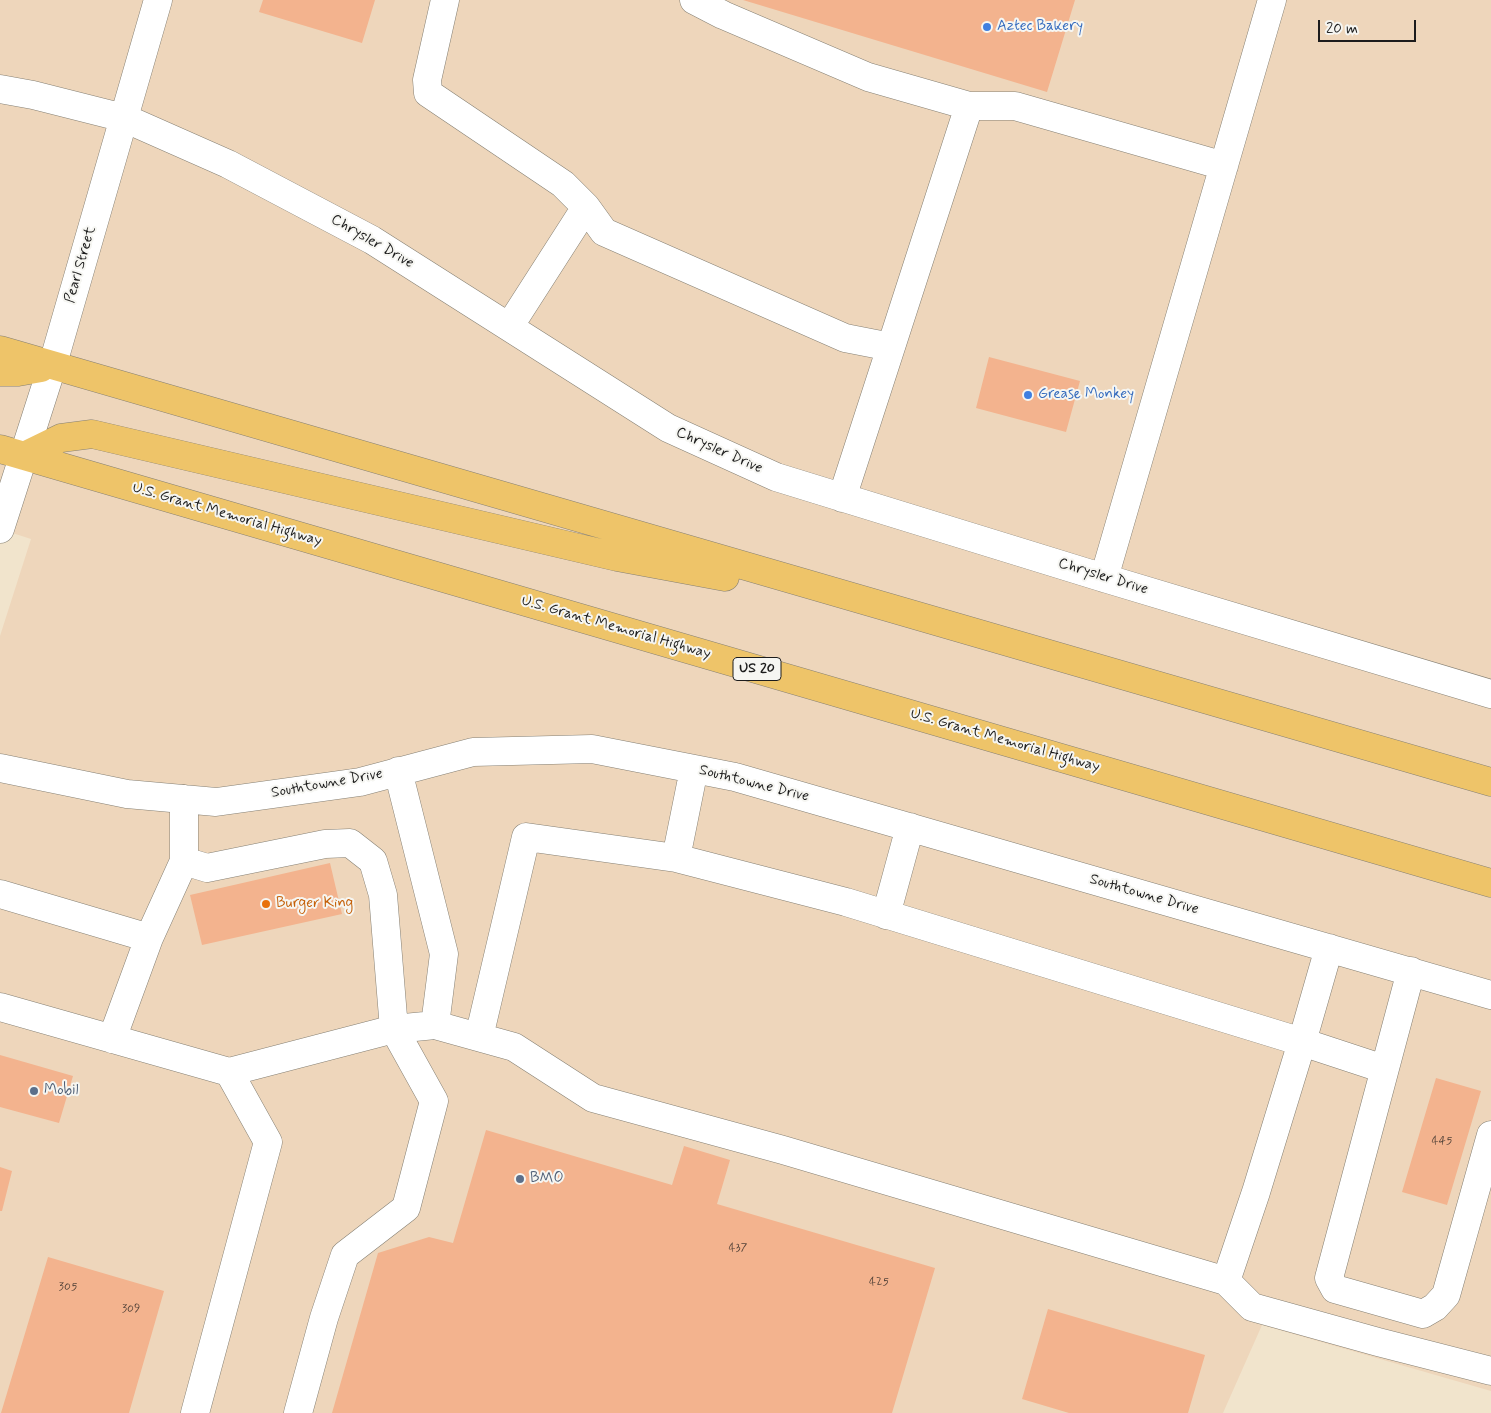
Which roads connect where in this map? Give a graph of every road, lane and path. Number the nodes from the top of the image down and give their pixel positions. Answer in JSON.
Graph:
{"nodes":[{"id":1,"x":158,"y":0,"type":"edge"},
{"id":2,"x":445,"y":0,"type":"edge"},
{"id":3,"x":694,"y":0,"type":"edge"},
{"id":4,"x":1272,"y":0,"type":"edge"},
{"id":5,"x":0,"y":89,"type":"edge"},
{"id":6,"x":969,"y":106,"type":"junction"},
{"id":7,"x":124,"y":118,"type":"junction"},
{"id":8,"x":1224,"y":166,"type":"junction"},
{"id":9,"x":586,"y":207,"type":"junction"},
{"id":10,"x":509,"y":327,"type":"junction"},
{"id":11,"x":891,"y":346,"type":"junction"},
{"id":12,"x":0,"y":350,"type":"edge"},
{"id":13,"x":52,"y":366,"type":"junction"},
{"id":14,"x":0,"y":372,"type":"edge"},
{"id":15,"x":12,"y":452,"type":"edge"},
{"id":16,"x":842,"y":498,"type":"junction"},
{"id":17,"x":0,"y":529,"type":"edge"},
{"id":18,"x":1104,"y":578,"type":"junction"},
{"id":19,"x":869,"y":603,"type":"junction"},
{"id":20,"x":1491,"y":694,"type":"edge"},
{"id":21,"x":0,"y":768,"type":"edge"},
{"id":22,"x":694,"y":769,"type":"junction"},
{"id":23,"x":398,"y":771,"type":"junction"},
{"id":24,"x":1491,"y":782,"type":"edge"},
{"id":25,"x":184,"y":799,"type":"junction"},
{"id":26,"x":910,"y":827,"type":"junction"},
{"id":27,"x":676,"y":858,"type":"junction"},
{"id":28,"x":184,"y":861,"type":"junction"},
{"id":29,"x":1491,"y":883,"type":"edge"},
{"id":30,"x":0,"y":894,"type":"edge"},
{"id":31,"x":886,"y":915,"type":"junction"},
{"id":32,"x":149,"y":938,"type":"junction"},
{"id":33,"x":1329,"y":948,"type":"junction"},
{"id":34,"x":1411,"y":971,"type":"junction"},
{"id":35,"x":1491,"y":995,"type":"edge"},
{"id":36,"x":0,"y":1007,"type":"edge"},
{"id":37,"x":435,"y":1025,"type":"junction"},
{"id":38,"x":394,"y":1029,"type":"junction"},
{"id":39,"x":479,"y":1037,"type":"junction"},
{"id":40,"x":112,"y":1039,"type":"junction"},
{"id":41,"x":1302,"y":1042,"type":"junction"},
{"id":42,"x":1384,"y":1069,"type":"junction"},
{"id":43,"x":229,"y":1072,"type":"junction"},
{"id":44,"x":1491,"y":1135,"type":"edge"},
{"id":45,"x":1226,"y":1281,"type":"junction"},
{"id":46,"x":1491,"y":1371,"type":"edge"},
{"id":47,"x":195,"y":1413,"type":"edge"},
{"id":48,"x":298,"y":1413,"type":"edge"}],
"edges":[{"from":1,"to":7,"type":"street","name":"Pearl Street"},
{"from":2,"to":9,"type":"street"},
{"from":3,"to":6,"type":"street"},
{"from":4,"to":8,"type":"street"},
{"from":5,"to":7,"type":"street","name":"Chrysler Drive"},
{"from":6,"to":8,"type":"street"},
{"from":6,"to":11,"type":"street"},
{"from":7,"to":10,"type":"street","name":"Chrysler Drive"},
{"from":7,"to":13,"type":"street","name":"Pearl Street"},
{"from":8,"to":18,"type":"street"},
{"from":9,"to":10,"type":"street"},
{"from":9,"to":11,"type":"street"},
{"from":10,"to":16,"type":"street","name":"Chrysler Drive"},
{"from":11,"to":16,"type":"street"},
{"from":12,"to":13,"type":"main road"},
{"from":13,"to":14,"type":"main road"},
{"from":13,"to":15,"type":"street","name":"Pearl Street"},
{"from":13,"to":19,"type":"main road"},
{"from":15,"to":17,"type":"street","name":"Pearl Street"},
{"from":15,"to":19,"type":"main road"},
{"from":15,"to":29,"type":"main road","name":"U.S. Grant Memorial Highway","number":"US 20"},
{"from":16,"to":18,"type":"street","name":"Chrysler Drive"},
{"from":18,"to":20,"type":"street","name":"Chrysler Drive"},
{"from":19,"to":24,"type":"main road"},
{"from":21,"to":25,"type":"street","name":"Southtowne Drive"},
{"from":22,"to":23,"type":"street","name":"Southtowne Drive"},
{"from":22,"to":26,"type":"street","name":"Southtowne Drive"},
{"from":22,"to":27,"type":"street"},
{"from":23,"to":25,"type":"street","name":"Southtowne Drive"},
{"from":23,"to":37,"type":"street"},
{"from":25,"to":28,"type":"street"},
{"from":26,"to":31,"type":"street"},
{"from":26,"to":33,"type":"street","name":"Southtowne Drive"},
{"from":27,"to":31,"type":"street"},
{"from":27,"to":39,"type":"street"},
{"from":28,"to":32,"type":"street"},
{"from":28,"to":38,"type":"street"},
{"from":30,"to":32,"type":"street"},
{"from":31,"to":41,"type":"street"},
{"from":32,"to":40,"type":"street"},
{"from":33,"to":34,"type":"street","name":"Southtowne Drive"},
{"from":33,"to":41,"type":"street"},
{"from":34,"to":35,"type":"street","name":"Southtowne Drive"},
{"from":34,"to":42,"type":"street"},
{"from":36,"to":40,"type":"street"},
{"from":37,"to":38,"type":"street"},
{"from":37,"to":39,"type":"street"},
{"from":38,"to":43,"type":"street"},
{"from":38,"to":48,"type":"street"},
{"from":39,"to":45,"type":"street"},
{"from":40,"to":43,"type":"street"},
{"from":41,"to":42,"type":"street"},
{"from":41,"to":45,"type":"street"},
{"from":42,"to":44,"type":"street"},
{"from":43,"to":47,"type":"street"},
{"from":45,"to":46,"type":"street"}]}
